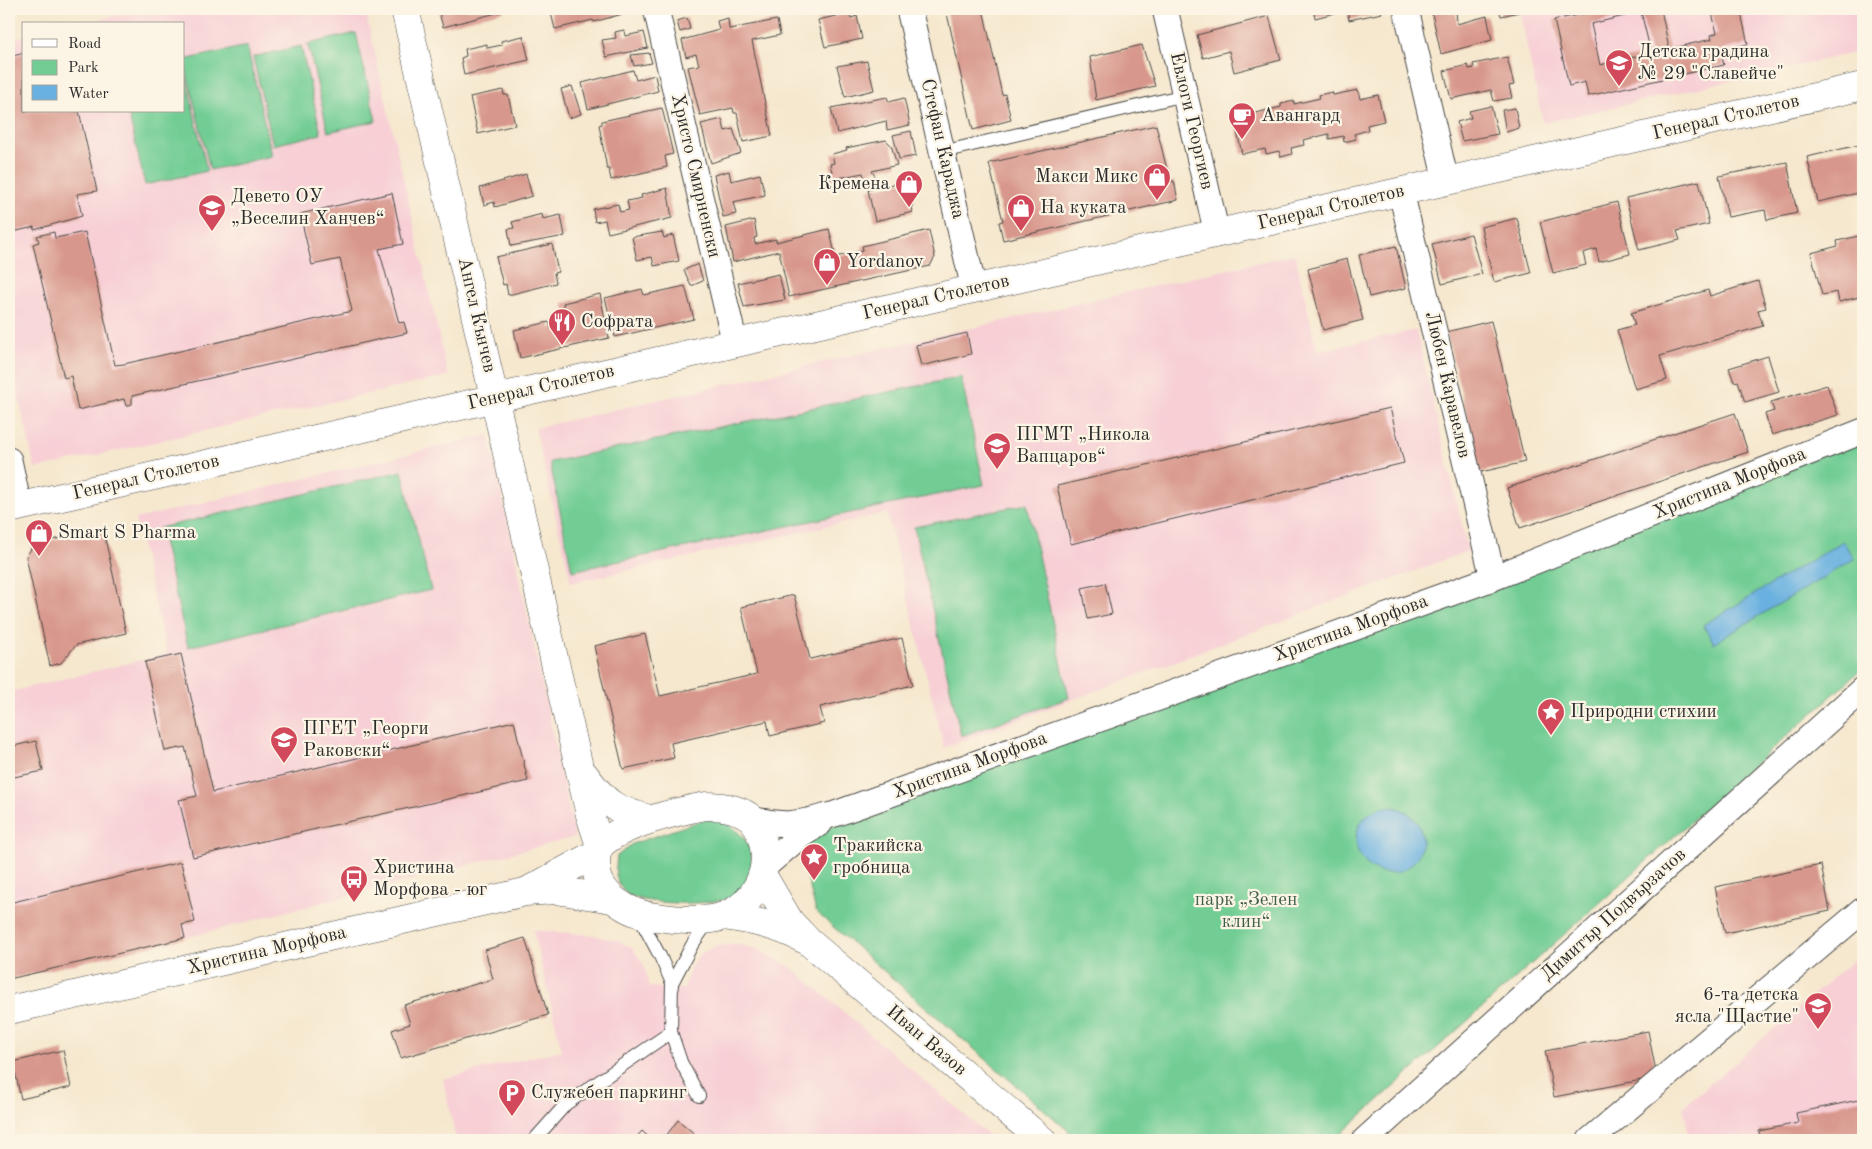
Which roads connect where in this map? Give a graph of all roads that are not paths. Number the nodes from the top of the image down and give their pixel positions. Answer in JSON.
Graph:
{"nodes":[{"id":1,"x":405,"y":9,"type":"edge"},
{"id":2,"x":656,"y":9,"type":"edge"},
{"id":3,"x":910,"y":9,"type":"edge"},
{"id":4,"x":1165,"y":9,"type":"edge"},
{"id":5,"x":1406,"y":9,"type":"edge"},
{"id":6,"x":1863,"y":86,"type":"edge"},
{"id":7,"x":1185,"y":95,"type":"junction"},
{"id":8,"x":942,"y":152,"type":"junction"},
{"id":9,"x":1446,"y":182,"type":"junction"},
{"id":10,"x":1401,"y":192,"type":"junction"},
{"id":11,"x":1217,"y":234,"type":"junction"},
{"id":12,"x":974,"y":289,"type":"junction"},
{"id":13,"x":735,"y":344,"type":"junction"},
{"id":14,"x":495,"y":398,"type":"junction"},
{"id":15,"x":1863,"y":431,"type":"edge"},
{"id":16,"x":9,"y":460,"type":"edge"},
{"id":17,"x":14,"y":508,"type":"edge"},
{"id":18,"x":1493,"y":578,"type":"junction"},
{"id":19,"x":1863,"y":689,"type":"edge"},
{"id":20,"x":580,"y":768,"type":"junction"},
{"id":21,"x":835,"y":814,"type":"junction"},
{"id":22,"x":650,"y":819,"type":"junction"},
{"id":23,"x":752,"y":819,"type":"junction"},
{"id":24,"x":598,"y":849,"type":"junction"},
{"id":25,"x":764,"y":871,"type":"junction"},
{"id":26,"x":525,"y":892,"type":"junction"},
{"id":27,"x":612,"y":899,"type":"junction"},
{"id":28,"x":1863,"y":910,"type":"edge"},
{"id":29,"x":636,"y":912,"type":"junction"},
{"id":30,"x":717,"y":917,"type":"junction"},
{"id":31,"x":810,"y":942,"type":"junction"},
{"id":32,"x":672,"y":983,"type":"junction"},
{"id":33,"x":9,"y":1010,"type":"edge"},
{"id":34,"x":671,"y":1032,"type":"junction"},
{"id":35,"x":699,"y":1096,"type":"dead end"},
{"id":36,"x":534,"y":1140,"type":"edge"},
{"id":37,"x":1042,"y":1140,"type":"edge"},
{"id":38,"x":1365,"y":1140,"type":"edge"},
{"id":39,"x":1590,"y":1140,"type":"edge"}],
"edges":[{"from":1,"to":14,"type":"street","name":"Ангел Кънчев"},
{"from":2,"to":13,"type":"street","name":"Христо Смирненски"},
{"from":3,"to":8,"type":"street","name":"Стефан Караджа"},
{"from":4,"to":7,"type":"street","name":"Евлоги Георгиев"},
{"from":5,"to":9,"type":"street"},
{"from":6,"to":9,"type":"street","name":"Генерал Столетов"},
{"from":7,"to":8,"type":"lane"},
{"from":7,"to":11,"type":"street","name":"Евлоги Георгиев"},
{"from":8,"to":12,"type":"street","name":"Стефан Караджа"},
{"from":9,"to":10,"type":"street","name":"Генерал Столетов"},
{"from":10,"to":11,"type":"street","name":"Генерал Столетов"},
{"from":10,"to":18,"type":"street","name":"Любен Каравелов"},
{"from":11,"to":12,"type":"street","name":"Генерал Столетов"},
{"from":12,"to":13,"type":"street","name":"Генерал Столетов"},
{"from":13,"to":14,"type":"street","name":"Генерал Столетов"},
{"from":14,"to":17,"type":"street","name":"Генерал Столетов"},
{"from":14,"to":20,"type":"street","name":"Ангел Кънчев"},
{"from":15,"to":18,"type":"street","name":"Христина Морфова"},
{"from":16,"to":17,"type":"street"},
{"from":18,"to":21,"type":"street","name":"Христина Морфова"},
{"from":19,"to":38,"type":"street","name":"Димитър Подвързачов"},
{"from":20,"to":22,"type":"street","name":"Ангел Кънчев"},
{"from":20,"to":24,"type":"street","name":"Ангел Кънчев"},
{"from":21,"to":23,"type":"street","name":"Христина Морфова"},
{"from":21,"to":25,"type":"street","name":"Христина Морфова"},
{"from":22,"to":23,"type":"street"},
{"from":22,"to":24,"type":"street"},
{"from":23,"to":25,"type":"street"},
{"from":24,"to":26,"type":"street","name":"Христина Морфова"},
{"from":24,"to":27,"type":"street"},
{"from":25,"to":30,"type":"street"},
{"from":25,"to":31,"type":"street","name":"Иван Вазов"},
{"from":26,"to":27,"type":"street","name":"Христина Морфова"},
{"from":26,"to":33,"type":"street","name":"Христина Морфова"},
{"from":27,"to":29,"type":"street"},
{"from":28,"to":39,"type":"street"},
{"from":29,"to":30,"type":"street"},
{"from":29,"to":32,"type":"lane"},
{"from":30,"to":31,"type":"street","name":"Иван Вазов"},
{"from":30,"to":32,"type":"lane"},
{"from":31,"to":37,"type":"street","name":"Иван Вазов"},
{"from":32,"to":34,"type":"lane"},
{"from":34,"to":35,"type":"lane"},
{"from":34,"to":36,"type":"lane"}]}
